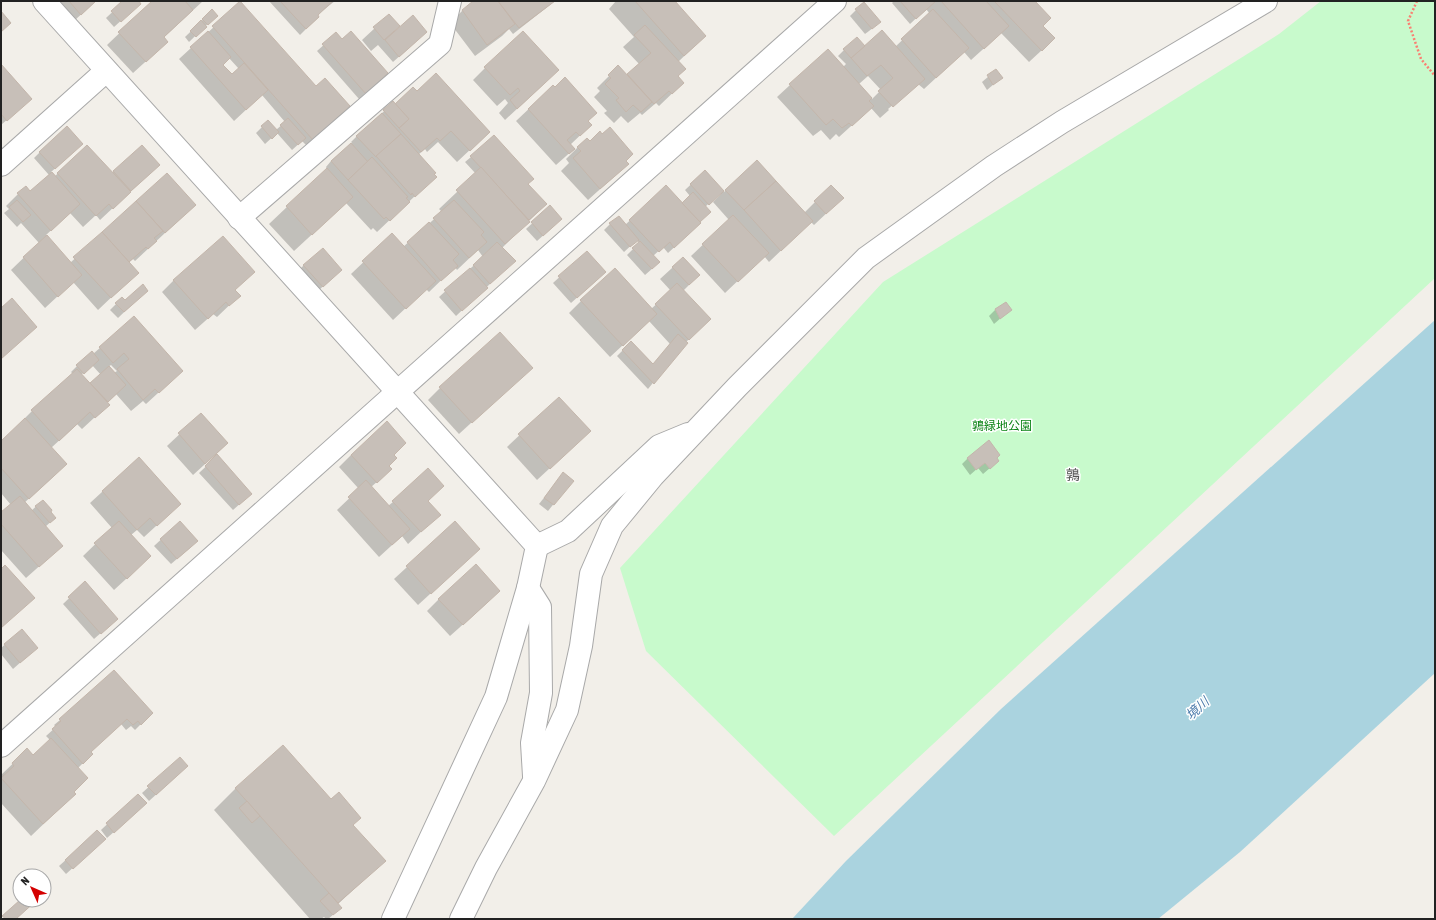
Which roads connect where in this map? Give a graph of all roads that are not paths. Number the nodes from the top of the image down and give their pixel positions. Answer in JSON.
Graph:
{"nodes":[{"id":1,"x":44,"y":1,"type":"edge"},
{"id":2,"x":450,"y":1,"type":"edge"},
{"id":3,"x":835,"y":1,"type":"edge"},
{"id":4,"x":1266,"y":1,"type":"edge"},
{"id":5,"x":106,"y":71,"type":"junction"},
{"id":6,"x":1,"y":165,"type":"edge"},
{"id":7,"x":239,"y":218,"type":"junction"},
{"id":8,"x":397,"y":392,"type":"junction"},
{"id":9,"x":694,"y":432,"type":"junction"},
{"id":10,"x":537,"y":546,"type":"junction"},
{"id":11,"x":528,"y":588,"type":"junction"},
{"id":12,"x":1,"y":746,"type":"edge"},
{"id":13,"x":534,"y":781,"type":"junction"},
{"id":14,"x":393,"y":919,"type":"edge"},
{"id":15,"x":461,"y":919,"type":"edge"}],
"edges":[{"from":1,"to":5,"type":"street"},
{"from":2,"to":7,"type":"street"},
{"from":3,"to":8,"type":"street"},
{"from":4,"to":9,"type":"street"},
{"from":5,"to":6,"type":"street"},
{"from":5,"to":7,"type":"street"},
{"from":7,"to":8,"type":"street"},
{"from":8,"to":10,"type":"street"},
{"from":8,"to":12,"type":"street"},
{"from":9,"to":10,"type":"street"},
{"from":9,"to":13,"type":"street"},
{"from":10,"to":11,"type":"street"},
{"from":11,"to":13,"type":"street"},
{"from":11,"to":14,"type":"street"},
{"from":13,"to":15,"type":"street"}]}
